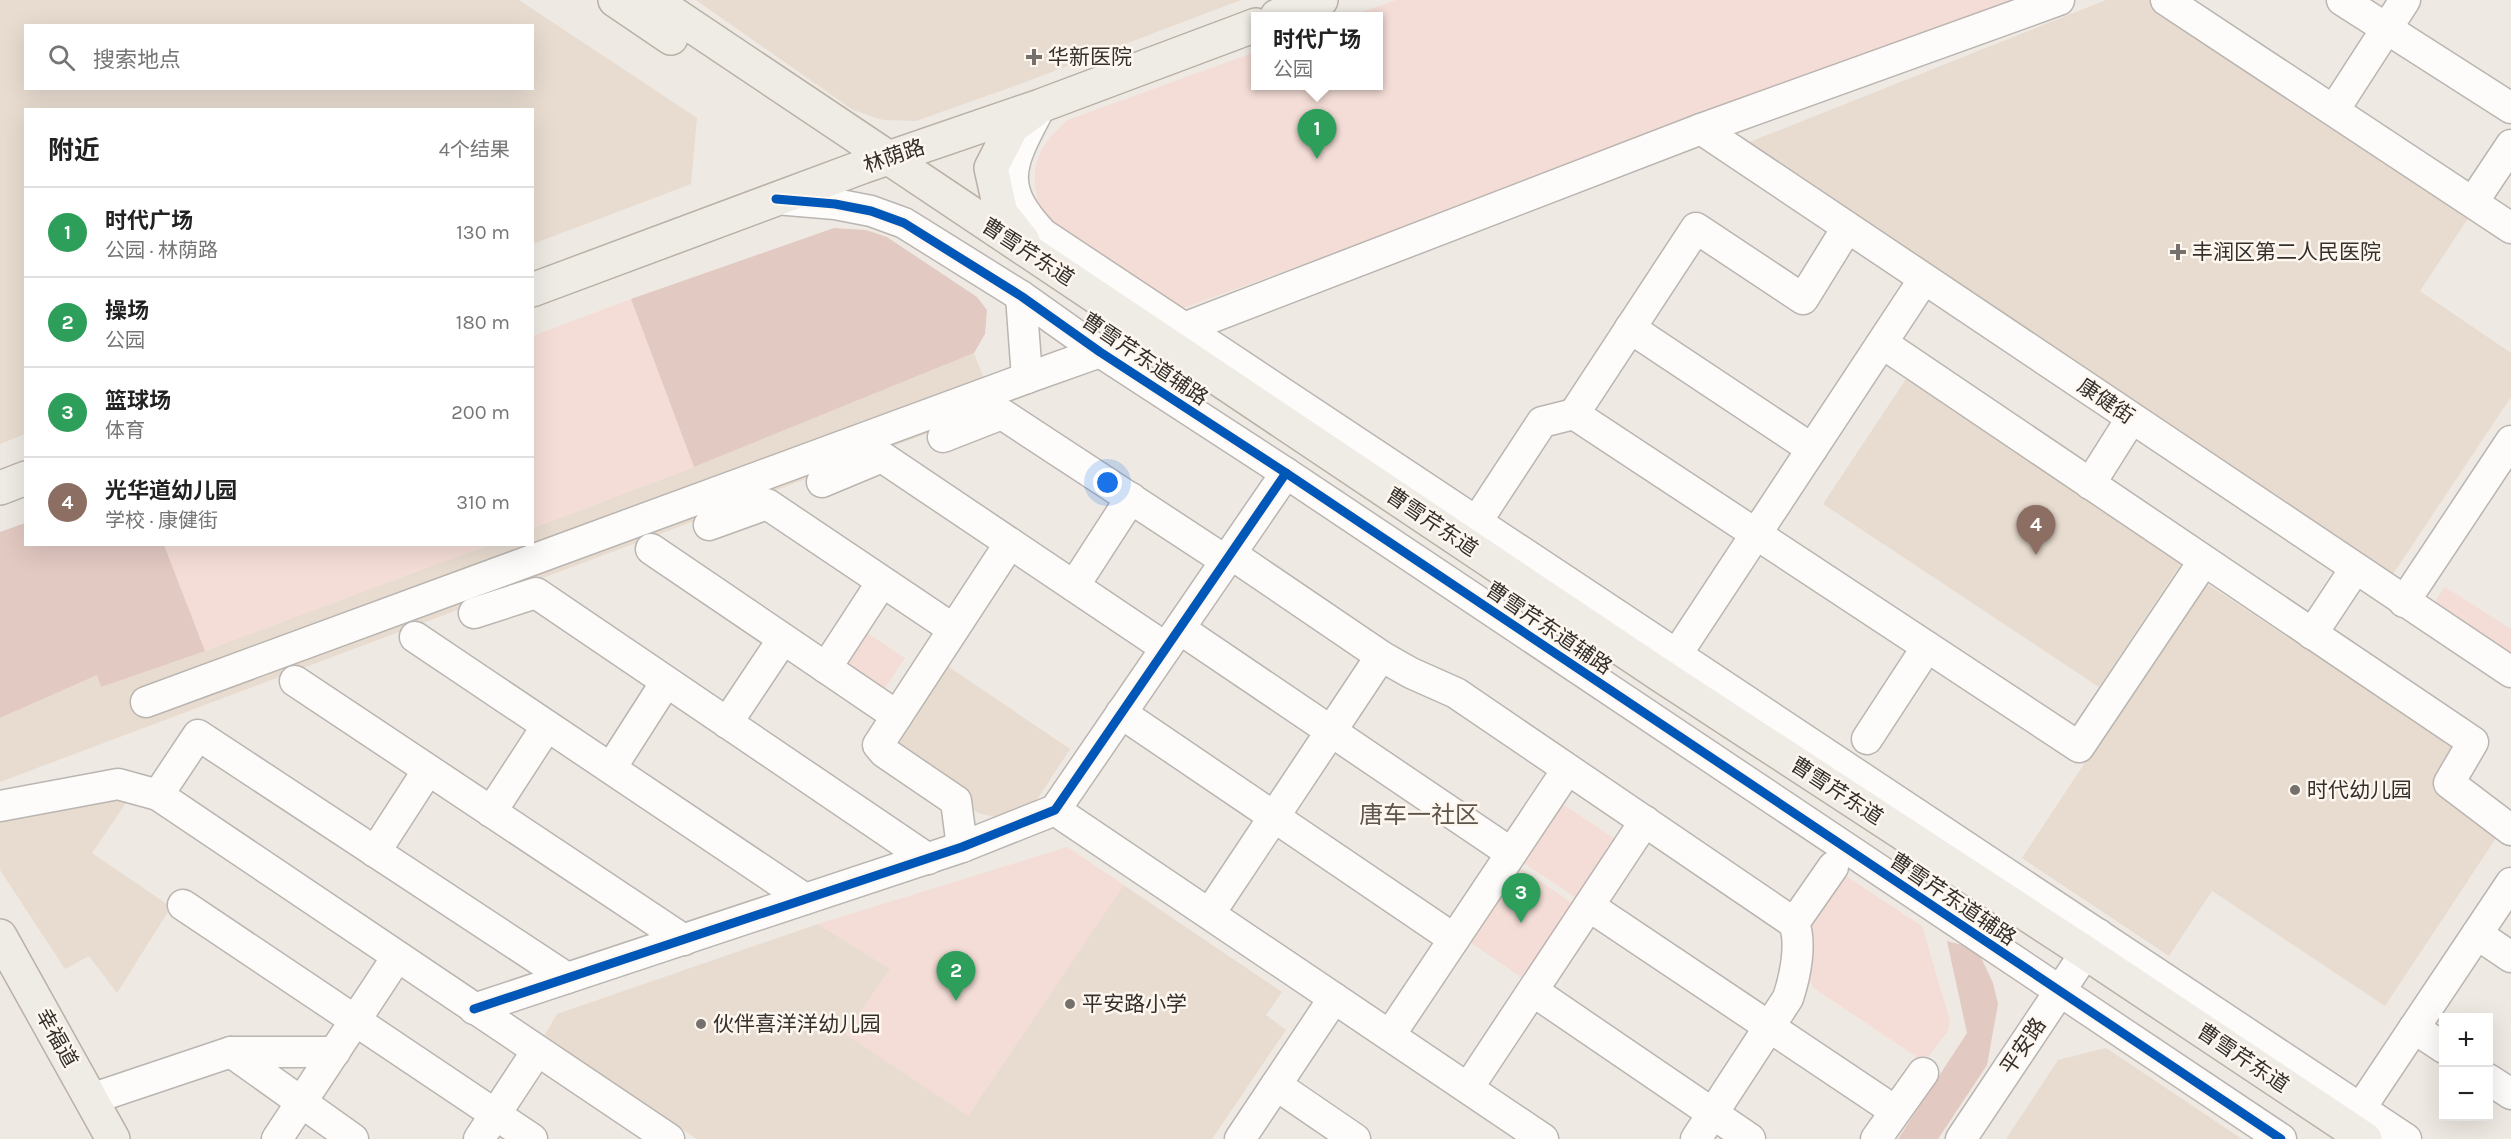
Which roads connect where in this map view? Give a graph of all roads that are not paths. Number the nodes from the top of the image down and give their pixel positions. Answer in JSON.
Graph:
{"nodes":[{"id":1,"x":615,"y":0,"type":"edge"},
{"id":2,"x":653,"y":0,"type":"edge"},
{"id":3,"x":1321,"y":0,"type":"edge"},
{"id":4,"x":2059,"y":0,"type":"edge"},
{"id":5,"x":2166,"y":0,"type":"edge"},
{"id":6,"x":2343,"y":0,"type":"edge"},
{"id":7,"x":2405,"y":0,"type":"edge"},
{"id":8,"x":1289,"y":12,"type":"edge"},
{"id":9,"x":1251,"y":27,"type":"edge"},
{"id":10,"x":2387,"y":28,"type":"junction"},
{"id":11,"x":1040,"y":106,"type":"junction"},
{"id":12,"x":2511,"y":108,"type":"edge"},
{"id":13,"x":2334,"y":110,"type":"junction"},
{"id":14,"x":1701,"y":129,"type":"junction"},
{"id":15,"x":2511,"y":145,"type":"edge"},
{"id":16,"x":874,"y":163,"type":"junction"},
{"id":17,"x":776,"y":199,"type":"junction"},
{"id":18,"x":2473,"y":202,"type":"junction"},
{"id":19,"x":1848,"y":228,"type":"junction"},
{"id":20,"x":2511,"y":228,"type":"edge"},
{"id":21,"x":1036,"y":257,"type":"junction"},
{"id":22,"x":1924,"y":279,"type":"junction"},
{"id":23,"x":534,"y":289,"type":"edge"},
{"id":24,"x":1021,"y":296,"type":"junction"},
{"id":25,"x":1630,"y":328,"type":"junction"},
{"id":26,"x":1160,"y":337,"type":"junction"},
{"id":27,"x":1882,"y":343,"type":"junction"},
{"id":28,"x":1100,"y":352,"type":"junction"},
{"id":29,"x":1027,"y":378,"type":"junction"},
{"id":30,"x":1575,"y":414,"type":"junction"},
{"id":31,"x":2131,"y":419,"type":"junction"},
{"id":32,"x":943,"y":437,"type":"dead end"},
{"id":33,"x":2511,"y":441,"type":"edge"},
{"id":34,"x":1812,"y":449,"type":"junction"},
{"id":35,"x":1286,"y":473,"type":"junction"},
{"id":36,"x":24,"y":479,"type":"edge"},
{"id":37,"x":822,"y":482,"type":"dead end"},
{"id":38,"x":2090,"y":484,"type":"junction"},
{"id":39,"x":0,"y":488,"type":"edge"},
{"id":40,"x":1131,"y":498,"type":"junction"},
{"id":41,"x":1477,"y":521,"type":"junction"},
{"id":42,"x":710,"y":525,"type":"dead end"},
{"id":43,"x":1756,"y":534,"type":"junction"},
{"id":44,"x":1010,"y":543,"type":"junction"},
{"id":45,"x":651,"y":549,"type":"dead end"},
{"id":46,"x":1229,"y":557,"type":"junction"},
{"id":47,"x":2203,"y":561,"type":"junction"},
{"id":48,"x":2355,"y":569,"type":"junction"},
{"id":49,"x":882,"y":582,"type":"junction"},
{"id":50,"x":1074,"y":586,"type":"junction"},
{"id":51,"x":2404,"y":602,"type":"junction"},
{"id":52,"x":474,"y":613,"type":"dead end"},
{"id":53,"x":953,"y":629,"type":"junction"},
{"id":54,"x":2312,"y":634,"type":"junction"},
{"id":55,"x":415,"y":637,"type":"dead end"},
{"id":56,"x":1173,"y":638,"type":"junction"},
{"id":57,"x":783,"y":639,"type":"junction"},
{"id":58,"x":1927,"y":647,"type":"junction"},
{"id":59,"x":1381,"y":656,"type":"junction"},
{"id":60,"x":1670,"y":665,"type":"junction"},
{"id":61,"x":826,"y":668,"type":"junction"},
{"id":62,"x":2511,"y":672,"type":"edge"},
{"id":63,"x":295,"y":681,"type":"dead end"},
{"id":64,"x":666,"y":682,"type":"junction"},
{"id":65,"x":146,"y":702,"type":"dead end"},
{"id":66,"x":1121,"y":713,"type":"junction"},
{"id":67,"x":897,"y":716,"type":"junction"},
{"id":68,"x":727,"y":723,"type":"junction"},
{"id":69,"x":547,"y":726,"type":"junction"},
{"id":70,"x":1331,"y":732,"type":"junction"},
{"id":71,"x":1867,"y":739,"type":"dead end"},
{"id":72,"x":610,"y":768,"type":"junction"},
{"id":73,"x":428,"y":770,"type":"junction"},
{"id":74,"x":1567,"y":770,"type":"junction"},
{"id":75,"x":158,"y":795,"type":"junction"},
{"id":76,"x":0,"y":806,"type":"edge"},
{"id":77,"x":1055,"y":810,"type":"junction"},
{"id":78,"x":491,"y":812,"type":"junction"},
{"id":79,"x":1274,"y":817,"type":"junction"},
{"id":80,"x":1645,"y":821,"type":"junction"},
{"id":81,"x":2511,"y":830,"type":"edge"},
{"id":82,"x":962,"y":848,"type":"junction"},
{"id":83,"x":375,"y":852,"type":"junction"},
{"id":84,"x":1511,"y":853,"type":"junction"},
{"id":85,"x":928,"y":859,"type":"junction"},
{"id":86,"x":1833,"y":867,"type":"dead end"},
{"id":87,"x":2511,"y":883,"type":"edge"},
{"id":88,"x":806,"y":899,"type":"junction"},
{"id":89,"x":183,"y":905,"type":"dead end"},
{"id":90,"x":1589,"y":906,"type":"junction"},
{"id":91,"x":1210,"y":913,"type":"junction"},
{"id":92,"x":1794,"y":923,"type":"junction"},
{"id":93,"x":2477,"y":934,"type":"junction"},
{"id":94,"x":0,"y":936,"type":"edge"},
{"id":95,"x":1454,"y":939,"type":"junction"},
{"id":96,"x":684,"y":940,"type":"junction"},
{"id":97,"x":397,"y":957,"type":"junction"},
{"id":98,"x":2511,"y":957,"type":"edge"},
{"id":99,"x":2080,"y":962,"type":"junction"},
{"id":100,"x":567,"y":978,"type":"junction"},
{"id":101,"x":1533,"y":991,"type":"junction"},
{"id":102,"x":1334,"y":998,"type":"junction"},
{"id":103,"x":474,"y":1009,"type":"junction"},
{"id":104,"x":355,"y":1021,"type":"junction"},
{"id":105,"x":1769,"y":1026,"type":"junction"},
{"id":106,"x":2414,"y":1028,"type":"junction"},
{"id":107,"x":1390,"y":1035,"type":"junction"},
{"id":108,"x":2439,"y":1045,"type":"edge"},
{"id":109,"x":537,"y":1051,"type":"junction"},
{"id":110,"x":231,"y":1052,"type":"junction"},
{"id":111,"x":334,"y":1052,"type":"junction"},
{"id":112,"x":1923,"y":1072,"type":"dead end"},
{"id":113,"x":2493,"y":1082,"type":"edge"},
{"id":114,"x":1276,"y":1085,"type":"junction"},
{"id":115,"x":1468,"y":1088,"type":"junction"},
{"id":116,"x":2511,"y":1094,"type":"edge"},
{"id":117,"x":91,"y":1099,"type":"junction"},
{"id":118,"x":300,"y":1104,"type":"junction"},
{"id":119,"x":1895,"y":1111,"type":"junction"},
{"id":120,"x":1712,"y":1113,"type":"junction"},
{"id":121,"x":495,"y":1114,"type":"junction"},
{"id":122,"x":2362,"y":1124,"type":"edge"},
{"id":123,"x":113,"y":1139,"type":"edge"},
{"id":124,"x":277,"y":1139,"type":"edge"},
{"id":125,"x":353,"y":1139,"type":"edge"},
{"id":126,"x":479,"y":1139,"type":"edge"},
{"id":127,"x":532,"y":1139,"type":"edge"},
{"id":128,"x":669,"y":1139,"type":"edge"},
{"id":129,"x":1240,"y":1139,"type":"edge"},
{"id":130,"x":1355,"y":1139,"type":"edge"},
{"id":131,"x":1543,"y":1139,"type":"edge"},
{"id":132,"x":1696,"y":1139,"type":"edge"},
{"id":133,"x":1750,"y":1139,"type":"edge"},
{"id":134,"x":1876,"y":1139,"type":"edge"},
{"id":135,"x":1961,"y":1139,"type":"edge"},
{"id":136,"x":2282,"y":1139,"type":"edge"},
{"id":137,"x":2326,"y":1139,"type":"edge"},
{"id":138,"x":2406,"y":1139,"type":"edge"}],
"edges":[{"from":1,"to":16,"type":"main road","name":"曹雪芹东道"},
{"from":2,"to":16,"type":"main road","name":"曹雪芹东道"},
{"from":3,"to":8,"type":"main road"},
{"from":4,"to":14,"type":"street"},
{"from":5,"to":13,"type":"street"},
{"from":6,"to":10,"type":"street"},
{"from":7,"to":10,"type":"street"},
{"from":9,"to":11,"type":"main road","name":"林荫路"},
{"from":10,"to":12,"type":"street"},
{"from":10,"to":13,"type":"street"},
{"from":11,"to":16,"type":"main road","name":"林荫路"},
{"from":11,"to":21,"type":"main road"},
{"from":11,"to":26,"type":"street"},
{"from":13,"to":18,"type":"street"},
{"from":14,"to":19,"type":"street","name":"康健街"},
{"from":14,"to":26,"type":"street"},
{"from":15,"to":18,"type":"street"},
{"from":16,"to":17,"type":"main road","name":"林荫路"},
{"from":16,"to":21,"type":"main road","name":"曹雪芹东道"},
{"from":16,"to":26,"type":"main road","name":"曹雪芹东道"},
{"from":17,"to":23,"type":"main road","name":"林荫路"},
{"from":17,"to":24,"type":"street","name":"曹雪芹东道辅路"},
{"from":18,"to":20,"type":"street"},
{"from":19,"to":22,"type":"street","name":"康健街"},
{"from":19,"to":25,"type":"street"},
{"from":21,"to":26,"type":"main road","name":"曹雪芹东道"},
{"from":22,"to":27,"type":"street"},
{"from":22,"to":31,"type":"street","name":"康健街"},
{"from":24,"to":28,"type":"street","name":"曹雪芹东道辅路"},
{"from":24,"to":29,"type":"street"},
{"from":25,"to":30,"type":"street"},
{"from":25,"to":34,"type":"street"},
{"from":26,"to":28,"type":"street"},
{"from":26,"to":41,"type":"street"},
{"from":26,"to":60,"type":"main road","name":"曹雪芹东道"},
{"from":26,"to":99,"type":"main road","name":"曹雪芹东道"},
{"from":27,"to":34,"type":"street"},
{"from":27,"to":38,"type":"street"},
{"from":28,"to":29,"type":"street"},
{"from":28,"to":35,"type":"street","name":"曹雪芹东道辅路"},
{"from":29,"to":65,"type":"street"},
{"from":30,"to":41,"type":"street"},
{"from":30,"to":43,"type":"street"},
{"from":31,"to":38,"type":"street"},
{"from":31,"to":48,"type":"street","name":"康健街"},
{"from":32,"to":40,"type":"street"},
{"from":33,"to":51,"type":"street"},
{"from":34,"to":43,"type":"street"},
{"from":35,"to":46,"type":"street"},
{"from":35,"to":99,"type":"street","name":"曹雪芹东道辅路"},
{"from":36,"to":39,"type":"main road"},
{"from":37,"to":44,"type":"street"},
{"from":38,"to":47,"type":"street"},
{"from":40,"to":46,"type":"street"},
{"from":40,"to":50,"type":"street"},
{"from":41,"to":60,"type":"street"},
{"from":42,"to":49,"type":"street"},
{"from":43,"to":58,"type":"street"},
{"from":43,"to":60,"type":"street"},
{"from":44,"to":50,"type":"street"},
{"from":44,"to":53,"type":"street"},
{"from":45,"to":57,"type":"street"},
{"from":46,"to":56,"type":"street"},
{"from":46,"to":59,"type":"street"},
{"from":47,"to":54,"type":"street"},
{"from":47,"to":58,"type":"street"},
{"from":48,"to":51,"type":"street","name":"康健街"},
{"from":48,"to":54,"type":"street"},
{"from":49,"to":53,"type":"street"},
{"from":49,"to":61,"type":"street"},
{"from":50,"to":56,"type":"street"},
{"from":51,"to":62,"type":"street","name":"康健街"},
{"from":52,"to":64,"type":"street"},
{"from":53,"to":67,"type":"street"},
{"from":54,"to":81,"type":"street"},
{"from":55,"to":69,"type":"street"},
{"from":56,"to":66,"type":"street"},
{"from":56,"to":70,"type":"street"},
{"from":57,"to":61,"type":"street"},
{"from":57,"to":68,"type":"street"},
{"from":58,"to":71,"type":"street"},
{"from":59,"to":70,"type":"street"},
{"from":59,"to":74,"type":"street"},
{"from":60,"to":99,"type":"main road","name":"曹雪芹东道"},
{"from":61,"to":67,"type":"street"},
{"from":63,"to":73,"type":"street"},
{"from":64,"to":68,"type":"street"},
{"from":64,"to":72,"type":"street"},
{"from":66,"to":77,"type":"street"},
{"from":66,"to":79,"type":"street"},
{"from":67,"to":82,"type":"street"},
{"from":68,"to":85,"type":"street"},
{"from":69,"to":72,"type":"street"},
{"from":69,"to":78,"type":"street"},
{"from":70,"to":79,"type":"street"},
{"from":70,"to":84,"type":"street"},
{"from":72,"to":88,"type":"street"},
{"from":73,"to":78,"type":"street"},
{"from":73,"to":83,"type":"street"},
{"from":74,"to":80,"type":"street"},
{"from":74,"to":84,"type":"street"},
{"from":75,"to":76,"type":"street"},
{"from":75,"to":83,"type":"street"},
{"from":75,"to":97,"type":"street"},
{"from":77,"to":82,"type":"street"},
{"from":77,"to":91,"type":"street"},
{"from":78,"to":96,"type":"street"},
{"from":79,"to":91,"type":"street"},
{"from":79,"to":95,"type":"street"},
{"from":80,"to":90,"type":"street"},
{"from":80,"to":92,"type":"street"},
{"from":82,"to":85,"type":"street"},
{"from":83,"to":100,"type":"street"},
{"from":84,"to":95,"type":"street"},
{"from":85,"to":88,"type":"street"},
{"from":86,"to":92,"type":"street"},
{"from":87,"to":93,"type":"street"},
{"from":88,"to":96,"type":"street"},
{"from":89,"to":104,"type":"street"},
{"from":90,"to":101,"type":"street"},
{"from":90,"to":105,"type":"street"},
{"from":91,"to":102,"type":"street"},
{"from":92,"to":105,"type":"street"},
{"from":93,"to":98,"type":"street"},
{"from":93,"to":106,"type":"street"},
{"from":94,"to":117,"type":"main road","name":"幸福道"},
{"from":95,"to":107,"type":"street"},
{"from":96,"to":100,"type":"street"},
{"from":97,"to":103,"type":"street"},
{"from":97,"to":104,"type":"street"},
{"from":99,"to":122,"type":"main road","name":"曹雪芹东道"},
{"from":99,"to":135,"type":"street","name":"平安路"},
{"from":99,"to":136,"type":"street","name":"曹雪芹东道辅路"},
{"from":99,"to":137,"type":"main road","name":"曹雪芹东道"},
{"from":100,"to":103,"type":"street"},
{"from":101,"to":115,"type":"street"},
{"from":101,"to":120,"type":"street"},
{"from":102,"to":107,"type":"street"},
{"from":102,"to":114,"type":"street"},
{"from":103,"to":109,"type":"street"},
{"from":104,"to":111,"type":"street"},
{"from":104,"to":121,"type":"street"},
{"from":105,"to":119,"type":"street"},
{"from":105,"to":120,"type":"street"},
{"from":106,"to":108,"type":"street"},
{"from":106,"to":122,"type":"street"},
{"from":107,"to":115,"type":"street"},
{"from":109,"to":121,"type":"street"},
{"from":109,"to":128,"type":"street"},
{"from":110,"to":111,"type":"street"},
{"from":110,"to":117,"type":"street"},
{"from":110,"to":118,"type":"street"},
{"from":111,"to":118,"type":"street"},
{"from":112,"to":119,"type":"street"},
{"from":113,"to":116,"type":"street"},
{"from":114,"to":129,"type":"street"},
{"from":114,"to":130,"type":"street"},
{"from":115,"to":131,"type":"street"},
{"from":117,"to":123,"type":"main road","name":"幸福道"},
{"from":118,"to":124,"type":"street"},
{"from":118,"to":125,"type":"street"},
{"from":119,"to":134,"type":"street"},
{"from":120,"to":132,"type":"street"},
{"from":120,"to":133,"type":"street"},
{"from":121,"to":126,"type":"street"},
{"from":121,"to":127,"type":"street"},
{"from":122,"to":138,"type":"street"}]}
